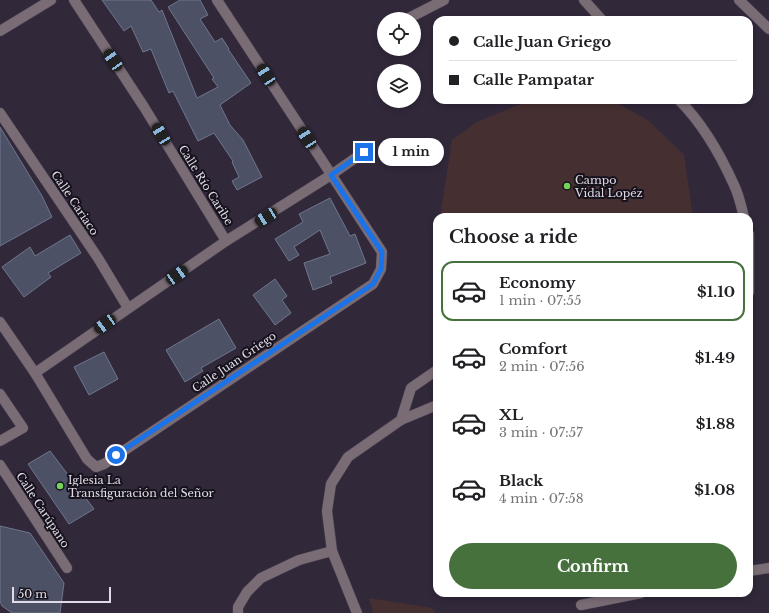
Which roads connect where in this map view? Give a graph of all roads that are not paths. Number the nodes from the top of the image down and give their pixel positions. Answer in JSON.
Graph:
{"nodes":[{"id":1,"x":51,"y":0,"type":"edge"},
{"id":2,"x":74,"y":0,"type":"edge"},
{"id":3,"x":217,"y":0,"type":"edge"},
{"id":4,"x":444,"y":0,"type":"edge"},
{"id":5,"x":584,"y":0,"type":"edge"},
{"id":6,"x":739,"y":0,"type":"edge"},
{"id":7,"x":421,"y":12,"type":"edge"},
{"id":8,"x":598,"y":16,"type":"edge"},
{"id":9,"x":769,"y":29,"type":"edge"},
{"id":10,"x":0,"y":31,"type":"edge"},
{"id":11,"x":683,"y":104,"type":"edge"},
{"id":12,"x":0,"y":113,"type":"edge"},
{"id":13,"x":364,"y":152,"type":"dead end"},
{"id":14,"x":331,"y":175,"type":"junction"},
{"id":15,"x":743,"y":213,"type":"edge"},
{"id":16,"x":226,"y":242,"type":"junction"},
{"id":17,"x":128,"y":308,"type":"junction"},
{"id":18,"x":0,"y":322,"type":"edge"},
{"id":19,"x":35,"y":373,"type":"junction"},
{"id":20,"x":433,"y":373,"type":"edge"},
{"id":21,"x":0,"y":394,"type":"edge"},
{"id":22,"x":433,"y":407,"type":"edge"},
{"id":23,"x":401,"y":420,"type":"junction"},
{"id":24,"x":2,"y":440,"type":"edge"},
{"id":25,"x":0,"y":465,"type":"edge"},
{"id":26,"x":332,"y":551,"type":"junction"},
{"id":27,"x":67,"y":568,"type":"dead end"},
{"id":28,"x":769,"y":568,"type":"edge"},
{"id":29,"x":753,"y":570,"type":"edge"},
{"id":30,"x":621,"y":597,"type":"edge"},
{"id":31,"x":581,"y":605,"type":"dead end"},
{"id":32,"x":238,"y":613,"type":"edge"},
{"id":33,"x":357,"y":613,"type":"edge"}],
"edges":[{"from":1,"to":10,"type":"street"},
{"from":2,"to":16,"type":"street","name":"Calle Río Caribe"},
{"from":3,"to":14,"type":"street"},
{"from":4,"to":7,"type":"street"},
{"from":5,"to":8,"type":"street"},
{"from":6,"to":9,"type":"street"},
{"from":11,"to":15,"type":"street"},
{"from":12,"to":17,"type":"street","name":"Calle Cariaco"},
{"from":13,"to":14,"type":"street"},
{"from":14,"to":16,"type":"street"},
{"from":14,"to":19,"type":"street","name":"Calle Juan Griego"},
{"from":16,"to":17,"type":"street"},
{"from":17,"to":19,"type":"street"},
{"from":18,"to":19,"type":"street"},
{"from":20,"to":23,"type":"street"},
{"from":21,"to":24,"type":"street"},
{"from":22,"to":23,"type":"street"},
{"from":23,"to":26,"type":"street"},
{"from":25,"to":27,"type":"street","name":"Calle Carúpano"},
{"from":26,"to":32,"type":"street"},
{"from":26,"to":33,"type":"street"},
{"from":28,"to":29,"type":"street"},
{"from":30,"to":31,"type":"street"}]}
